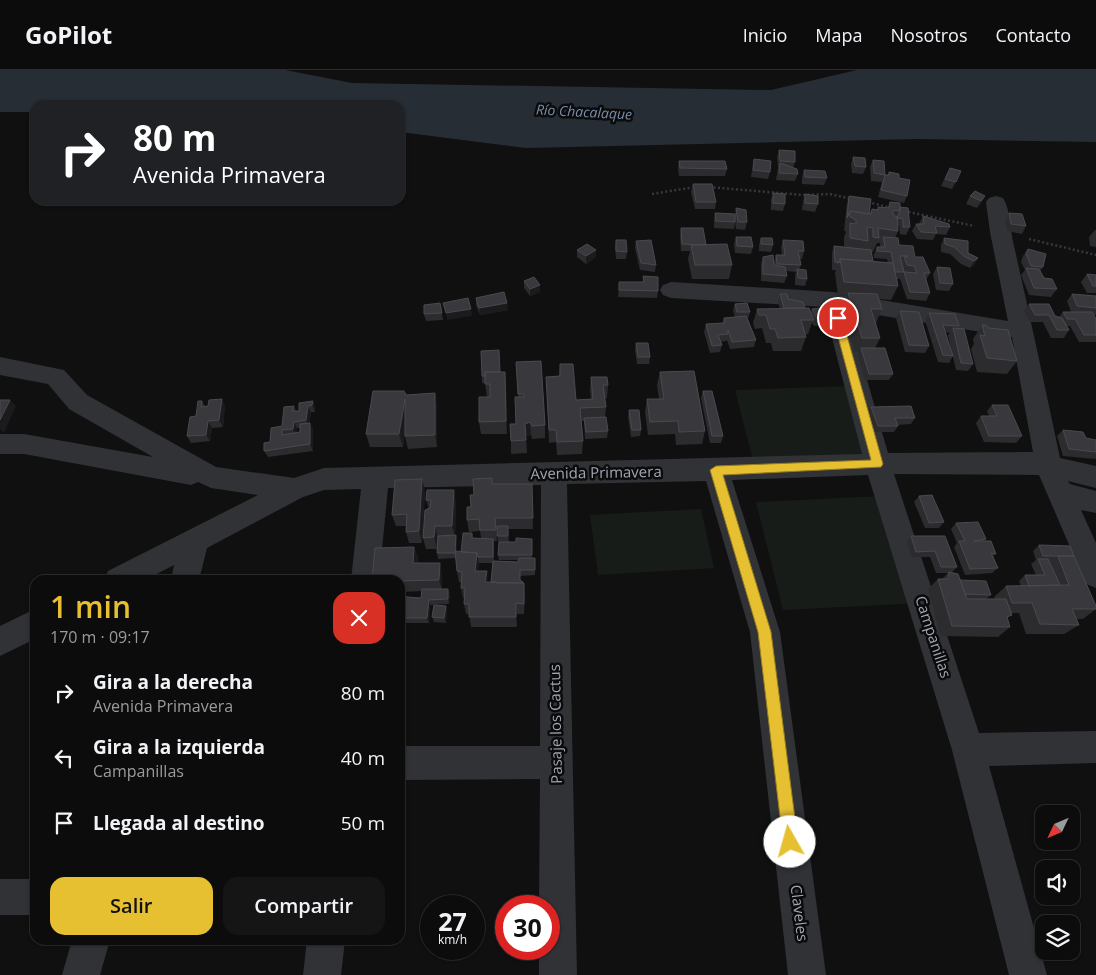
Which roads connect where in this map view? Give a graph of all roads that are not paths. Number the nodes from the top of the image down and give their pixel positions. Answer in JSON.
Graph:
{"nodes":[{"id":1,"x":996,"y":202,"type":"dead end"},
{"id":2,"x":671,"y":290,"type":"dead end"},
{"id":3,"x":833,"y":300,"type":"junction"},
{"id":4,"x":1022,"y":331,"type":"junction"},
{"id":5,"x":0,"y":366,"type":"edge"},
{"id":6,"x":0,"y":444,"type":"edge"},
{"id":7,"x":878,"y":464,"type":"junction"},
{"id":8,"x":1048,"y":465,"type":"junction"},
{"id":9,"x":716,"y":470,"type":"junction"},
{"id":10,"x":554,"y":474,"type":"junction"},
{"id":11,"x":211,"y":477,"type":"junction"},
{"id":12,"x":1096,"y":477,"type":"edge"},
{"id":13,"x":376,"y":478,"type":"junction"},
{"id":14,"x":294,"y":489,"type":"junction"},
{"id":15,"x":1059,"y":493,"type":"junction"},
{"id":16,"x":1096,"y":502,"type":"edge"},
{"id":17,"x":196,"y":539,"type":"junction"},
{"id":18,"x":128,"y":575,"type":"edge"},
{"id":19,"x":186,"y":575,"type":"edge"},
{"id":20,"x":366,"y":575,"type":"edge"},
{"id":21,"x":1096,"y":575,"type":"edge"},
{"id":22,"x":30,"y":626,"type":"edge"},
{"id":23,"x":0,"y":642,"type":"edge"},
{"id":24,"x":1096,"y":747,"type":"edge"},
{"id":25,"x":968,"y":750,"type":"junction"},
{"id":26,"x":557,"y":762,"type":"junction"},
{"id":27,"x":405,"y":764,"type":"edge"},
{"id":28,"x":0,"y":897,"type":"edge"},
{"id":29,"x":30,"y":897,"type":"edge"},
{"id":30,"x":90,"y":945,"type":"edge"},
{"id":31,"x":325,"y":945,"type":"edge"},
{"id":32,"x":81,"y":975,"type":"edge"},
{"id":33,"x":322,"y":975,"type":"edge"},
{"id":34,"x":558,"y":975,"type":"edge"},
{"id":35,"x":807,"y":975,"type":"edge"},
{"id":36,"x":1028,"y":975,"type":"edge"}],
"edges":[{"from":1,"to":4,"type":"street"},
{"from":2,"to":3,"type":"street"},
{"from":3,"to":4,"type":"street"},
{"from":3,"to":7,"type":"street","name":"Campanillas"},
{"from":4,"to":8,"type":"street"},
{"from":5,"to":11,"type":"street"},
{"from":6,"to":11,"type":"street"},
{"from":7,"to":8,"type":"street","name":"Avenida Primavera"},
{"from":7,"to":9,"type":"street","name":"Avenida Primavera"},
{"from":7,"to":25,"type":"street","name":"Campanillas"},
{"from":8,"to":12,"type":"street","name":"Avenida Primavera"},
{"from":8,"to":15,"type":"street"},
{"from":9,"to":10,"type":"street","name":"Avenida Primavera"},
{"from":9,"to":35,"type":"street","name":"Claveles"},
{"from":10,"to":13,"type":"street","name":"Avenida Primavera"},
{"from":10,"to":26,"type":"street","name":"Pasaje los Cactus"},
{"from":11,"to":14,"type":"street"},
{"from":13,"to":14,"type":"street","name":"Avenida Primavera"},
{"from":13,"to":20,"type":"street"},
{"from":14,"to":17,"type":"street","name":"Avenida Primavera"},
{"from":15,"to":16,"type":"street"},
{"from":15,"to":21,"type":"street"},
{"from":17,"to":18,"type":"street","name":"Avenida Primavera"},
{"from":17,"to":19,"type":"street"},
{"from":22,"to":23,"type":"street"},
{"from":24,"to":25,"type":"street"},
{"from":25,"to":36,"type":"street","name":"Campanillas"},
{"from":26,"to":27,"type":"street"},
{"from":26,"to":34,"type":"street","name":"Pasaje los Cactus"},
{"from":28,"to":29,"type":"street"},
{"from":30,"to":32,"type":"street"},
{"from":31,"to":33,"type":"street"}]}
